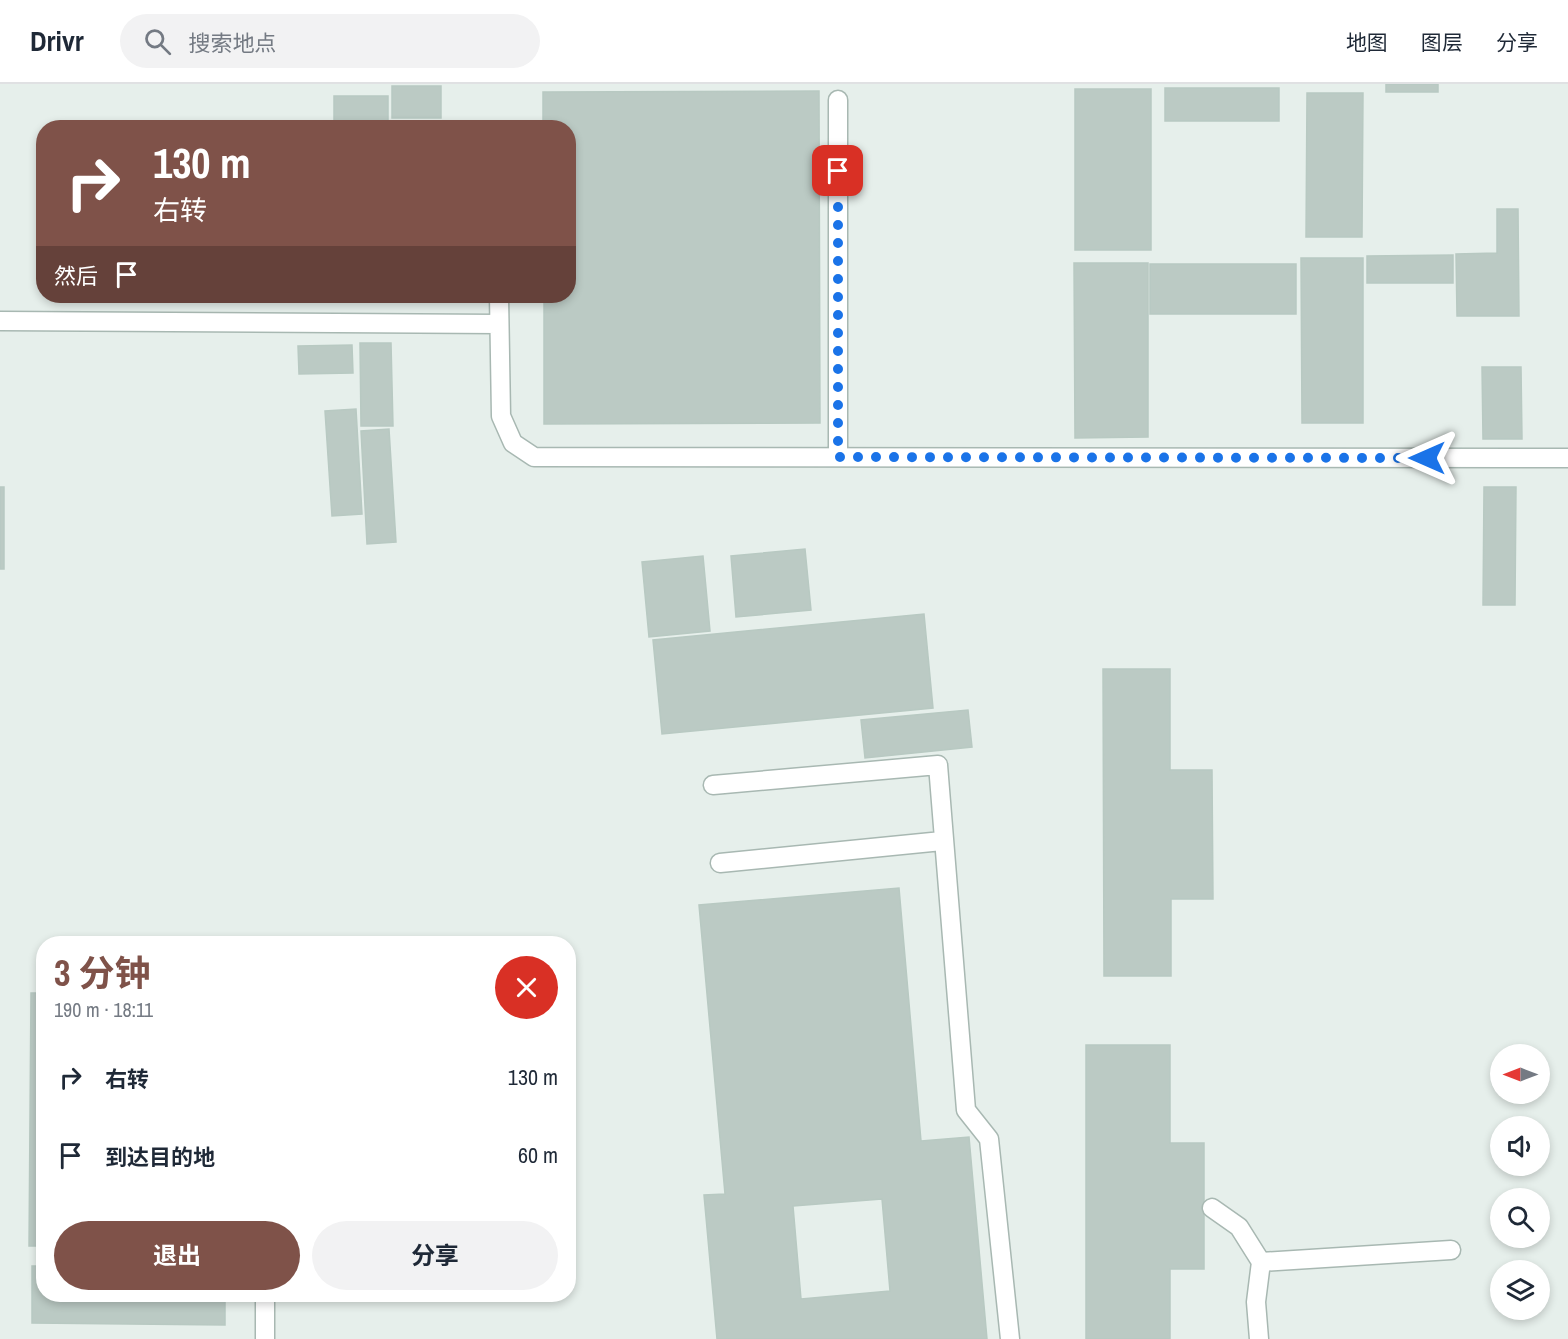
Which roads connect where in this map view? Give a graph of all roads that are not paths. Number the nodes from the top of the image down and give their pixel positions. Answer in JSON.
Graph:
{"nodes":[{"id":1,"x":838,"y":100,"type":"dead end"},
{"id":2,"x":499,"y":303,"type":"edge"},
{"id":3,"x":0,"y":321,"type":"edge"},
{"id":4,"x":499,"y":324,"type":"junction"},
{"id":5,"x":838,"y":457,"type":"junction"},
{"id":6,"x":1568,"y":458,"type":"edge"},
{"id":7,"x":713,"y":785,"type":"dead end"},
{"id":8,"x":942,"y":841,"type":"junction"},
{"id":9,"x":720,"y":863,"type":"dead end"},
{"id":10,"x":1212,"y":1208,"type":"dead end"},
{"id":11,"x":1451,"y":1250,"type":"dead end"},
{"id":12,"x":1261,"y":1262,"type":"junction"},
{"id":13,"x":265,"y":1302,"type":"edge"},
{"id":14,"x":266,"y":1339,"type":"edge"},
{"id":15,"x":1010,"y":1339,"type":"edge"},
{"id":16,"x":1259,"y":1339,"type":"edge"}],
"edges":[{"from":1,"to":5,"type":"lane"},
{"from":2,"to":4,"type":"lane"},
{"from":3,"to":4,"type":"lane"},
{"from":4,"to":5,"type":"lane"},
{"from":5,"to":6,"type":"lane"},
{"from":7,"to":8,"type":"lane"},
{"from":8,"to":9,"type":"lane"},
{"from":8,"to":15,"type":"lane"},
{"from":10,"to":12,"type":"lane"},
{"from":11,"to":12,"type":"lane"},
{"from":12,"to":16,"type":"lane"},
{"from":13,"to":14,"type":"lane"}]}
